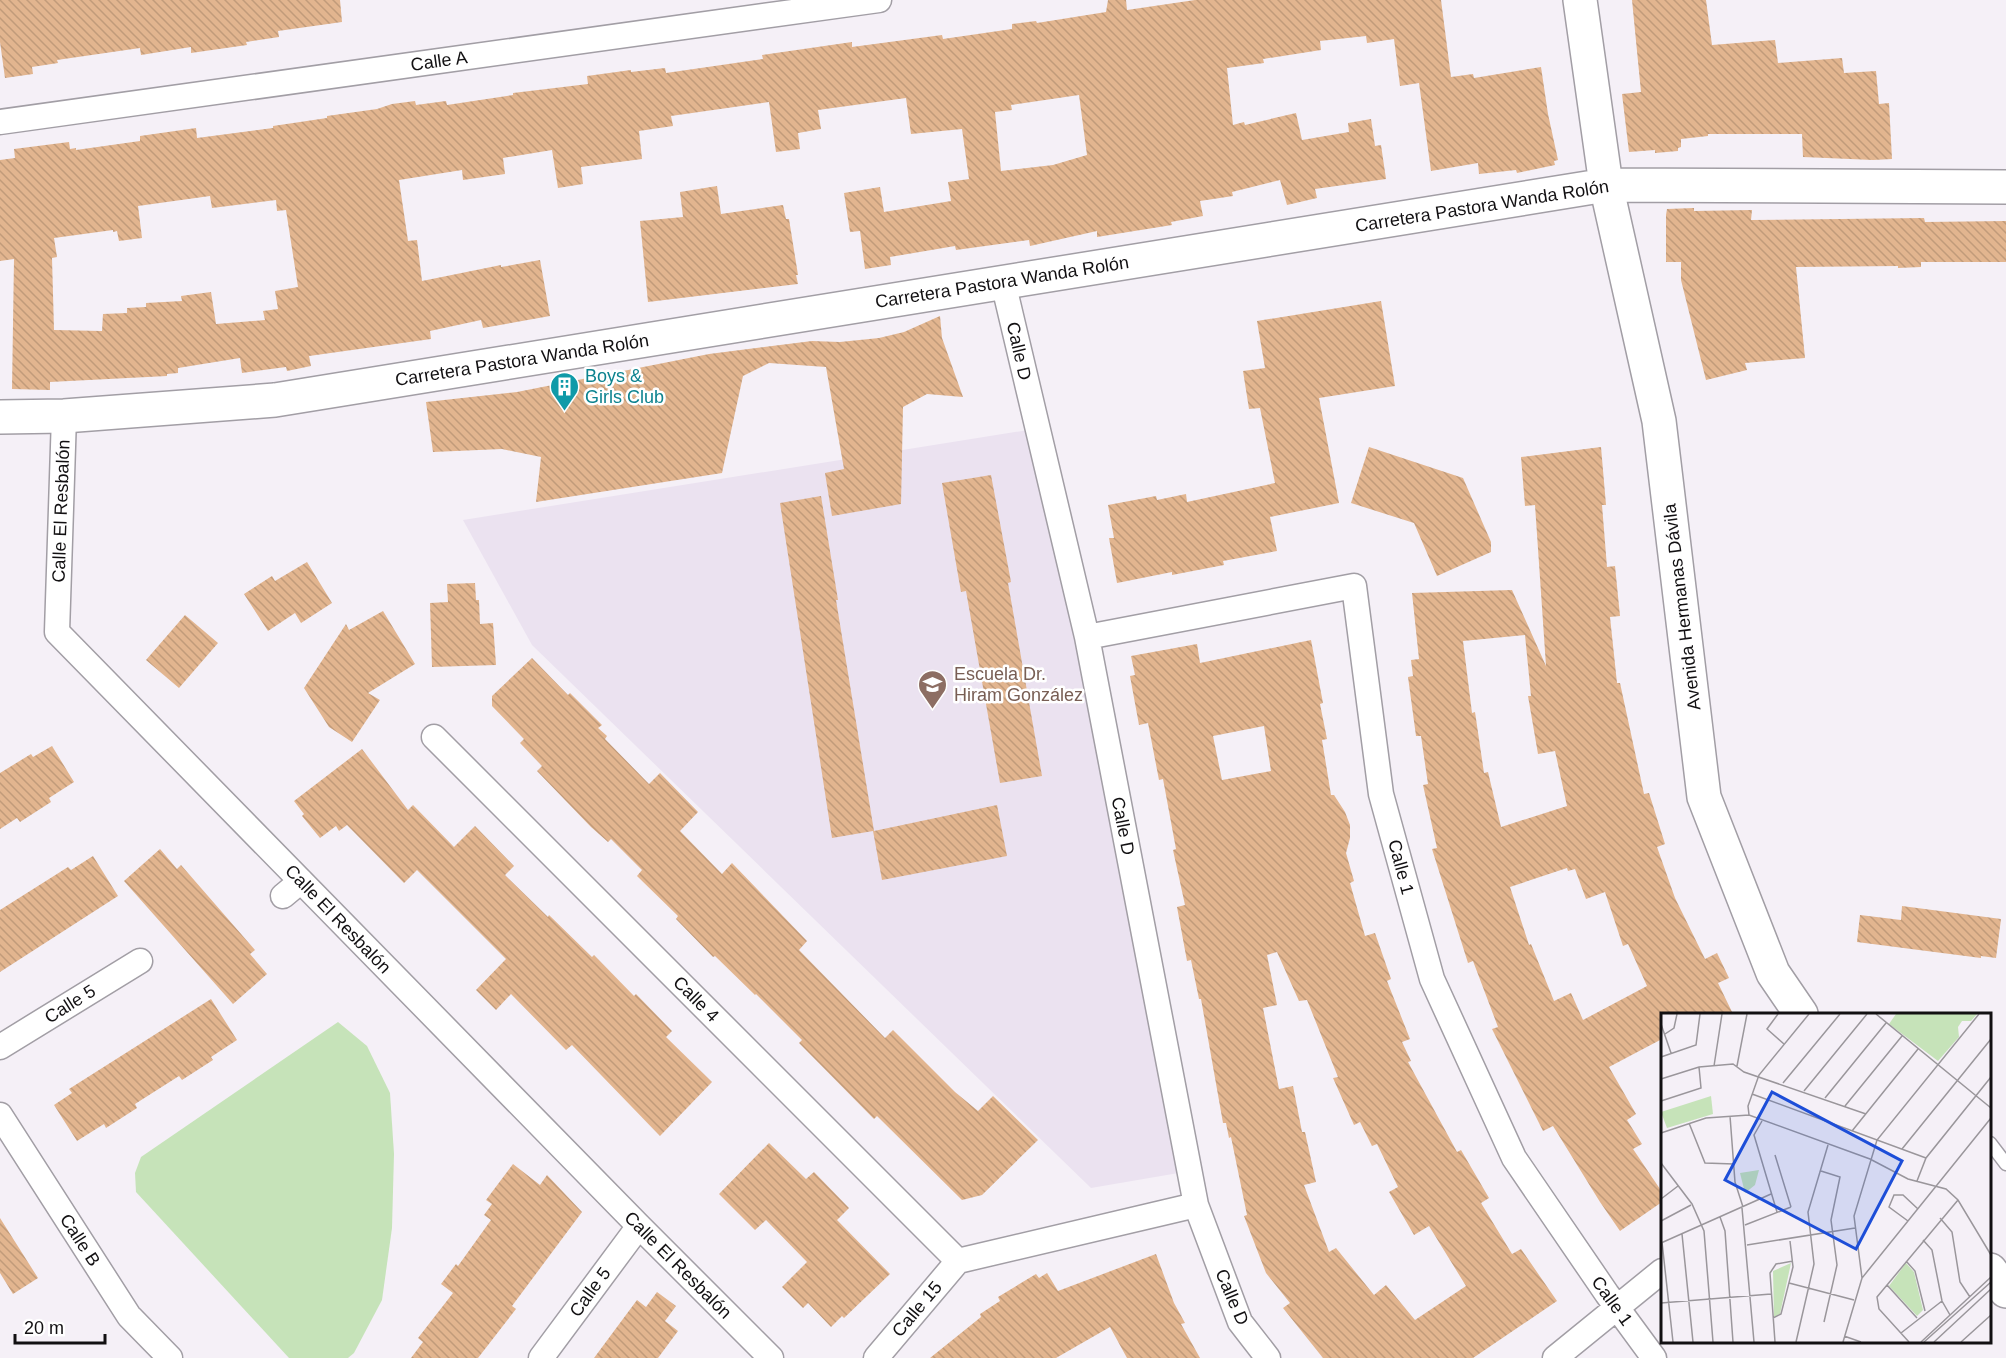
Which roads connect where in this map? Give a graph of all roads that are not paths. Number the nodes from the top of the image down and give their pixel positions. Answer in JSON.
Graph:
{"nodes":[{"id":1,"x":879,"y":0,"type":"edge"},
{"id":2,"x":1580,"y":0,"type":"edge"},
{"id":3,"x":0,"y":122,"type":"edge"},
{"id":4,"x":1606,"y":185,"type":"junction"},
{"id":5,"x":2006,"y":187,"type":"edge"},
{"id":6,"x":1003,"y":282,"type":"junction"},
{"id":7,"x":64,"y":416,"type":"junction"},
{"id":8,"x":0,"y":417,"type":"edge"},
{"id":9,"x":1087,"y":637,"type":"junction"},
{"id":10,"x":434,"y":737,"type":"dead end"},
{"id":11,"x":140,"y":961,"type":"dead end"},
{"id":12,"x":1800,"y":1013,"type":"edge"},
{"id":13,"x":0,"y":1047,"type":"edge"},
{"id":14,"x":0,"y":1115,"type":"edge"},
{"id":15,"x":1991,"y":1145,"type":"edge"},
{"id":16,"x":2006,"y":1164,"type":"edge"},
{"id":17,"x":1196,"y":1205,"type":"junction"},
{"id":18,"x":639,"y":1226,"type":"junction"},
{"id":19,"x":958,"y":1261,"type":"junction"},
{"id":20,"x":1661,"y":1272,"type":"edge"},
{"id":21,"x":1991,"y":1272,"type":"edge"},
{"id":22,"x":2006,"y":1291,"type":"edge"},
{"id":23,"x":1617,"y":1308,"type":"junction"},
{"id":24,"x":170,"y":1358,"type":"edge"},
{"id":25,"x":542,"y":1358,"type":"edge"},
{"id":26,"x":771,"y":1358,"type":"edge"},
{"id":27,"x":876,"y":1358,"type":"edge"},
{"id":28,"x":1268,"y":1358,"type":"edge"},
{"id":29,"x":1555,"y":1358,"type":"edge"},
{"id":30,"x":1654,"y":1358,"type":"edge"}],
"edges":[{"from":1,"to":3,"type":"street","name":"Calle A"},
{"from":2,"to":4,"type":"street","name":"Avenida Hermanas Dávila"},
{"from":4,"to":5,"type":"street","name":"Carretera Pastora Wanda Rolón"},
{"from":4,"to":6,"type":"street","name":"Carretera Pastora Wanda Rolón"},
{"from":4,"to":12,"type":"street","name":"Avenida Hermanas Dávila"},
{"from":6,"to":7,"type":"street","name":"Carretera Pastora Wanda Rolón"},
{"from":6,"to":9,"type":"street","name":"Calle D"},
{"from":7,"to":8,"type":"street","name":"Carretera Pastora Wanda Rolón"},
{"from":7,"to":18,"type":"street","name":"Calle El Resbalón"},
{"from":9,"to":17,"type":"street","name":"Calle D"},
{"from":9,"to":23,"type":"street","name":"Calle 1"},
{"from":10,"to":19,"type":"street","name":"Calle 4"},
{"from":11,"to":13,"type":"street","name":"Calle 5"},
{"from":14,"to":24,"type":"street","name":"Calle B"},
{"from":15,"to":16,"type":"lane"},
{"from":17,"to":19,"type":"street"},
{"from":17,"to":28,"type":"street","name":"Calle D"},
{"from":18,"to":25,"type":"street","name":"Calle 5"},
{"from":18,"to":26,"type":"street","name":"Calle El Resbalón"},
{"from":19,"to":27,"type":"street","name":"Calle 15"},
{"from":20,"to":23,"type":"street"},
{"from":21,"to":22,"type":"street"},
{"from":23,"to":29,"type":"street"},
{"from":23,"to":30,"type":"street","name":"Calle 1"}]}
